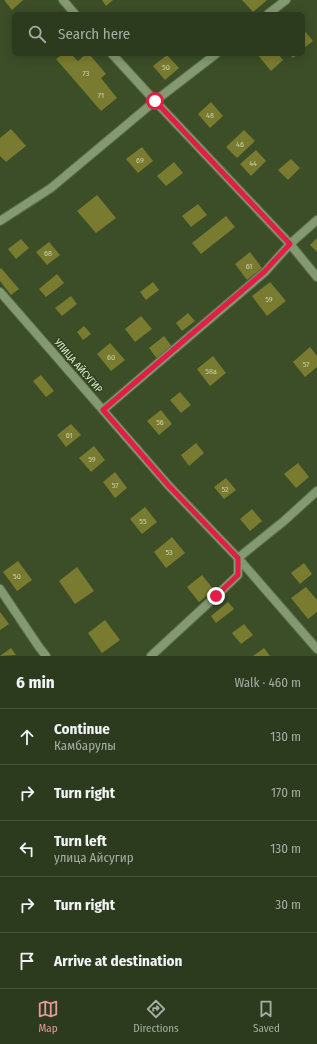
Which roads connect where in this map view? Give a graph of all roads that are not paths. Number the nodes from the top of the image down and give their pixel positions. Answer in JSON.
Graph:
{"nodes":[{"id":1,"x":62,"y":0,"type":"edge"},
{"id":2,"x":286,"y":0,"type":"edge"},
{"id":3,"x":73,"y":12,"type":"edge"},
{"id":4,"x":271,"y":12,"type":"edge"},
{"id":5,"x":114,"y":56,"type":"edge"},
{"id":6,"x":213,"y":56,"type":"edge"},
{"id":7,"x":155,"y":101,"type":"junction"},
{"id":8,"x":317,"y":220,"type":"edge"},
{"id":9,"x":0,"y":222,"type":"edge"},
{"id":10,"x":290,"y":244,"type":"junction"},
{"id":11,"x":317,"y":277,"type":"edge"},
{"id":12,"x":0,"y":292,"type":"edge"},
{"id":13,"x":103,"y":410,"type":"junction"},
{"id":14,"x":317,"y":491,"type":"edge"},
{"id":15,"x":238,"y":558,"type":"junction"},
{"id":16,"x":0,"y":589,"type":"edge"},
{"id":17,"x":317,"y":649,"type":"edge"},
{"id":18,"x":46,"y":656,"type":"edge"},
{"id":19,"x":151,"y":656,"type":"edge"}],
"edges":[{"from":1,"to":3,"type":"street"},
{"from":2,"to":4,"type":"street"},
{"from":5,"to":7,"type":"street"},
{"from":6,"to":7,"type":"street"},
{"from":7,"to":9,"type":"street"},
{"from":7,"to":10,"type":"street"},
{"from":8,"to":10,"type":"street"},
{"from":10,"to":11,"type":"street"},
{"from":10,"to":13,"type":"street"},
{"from":12,"to":13,"type":"street","name":"УЛИЦА АЙСУГИР"},
{"from":13,"to":15,"type":"street","name":"УЛИЦА АЙСУГИР"},
{"from":14,"to":15,"type":"street"},
{"from":15,"to":17,"type":"street","name":"УЛИЦА АЙСУГИР"},
{"from":15,"to":19,"type":"street"},
{"from":16,"to":18,"type":"street"}]}
